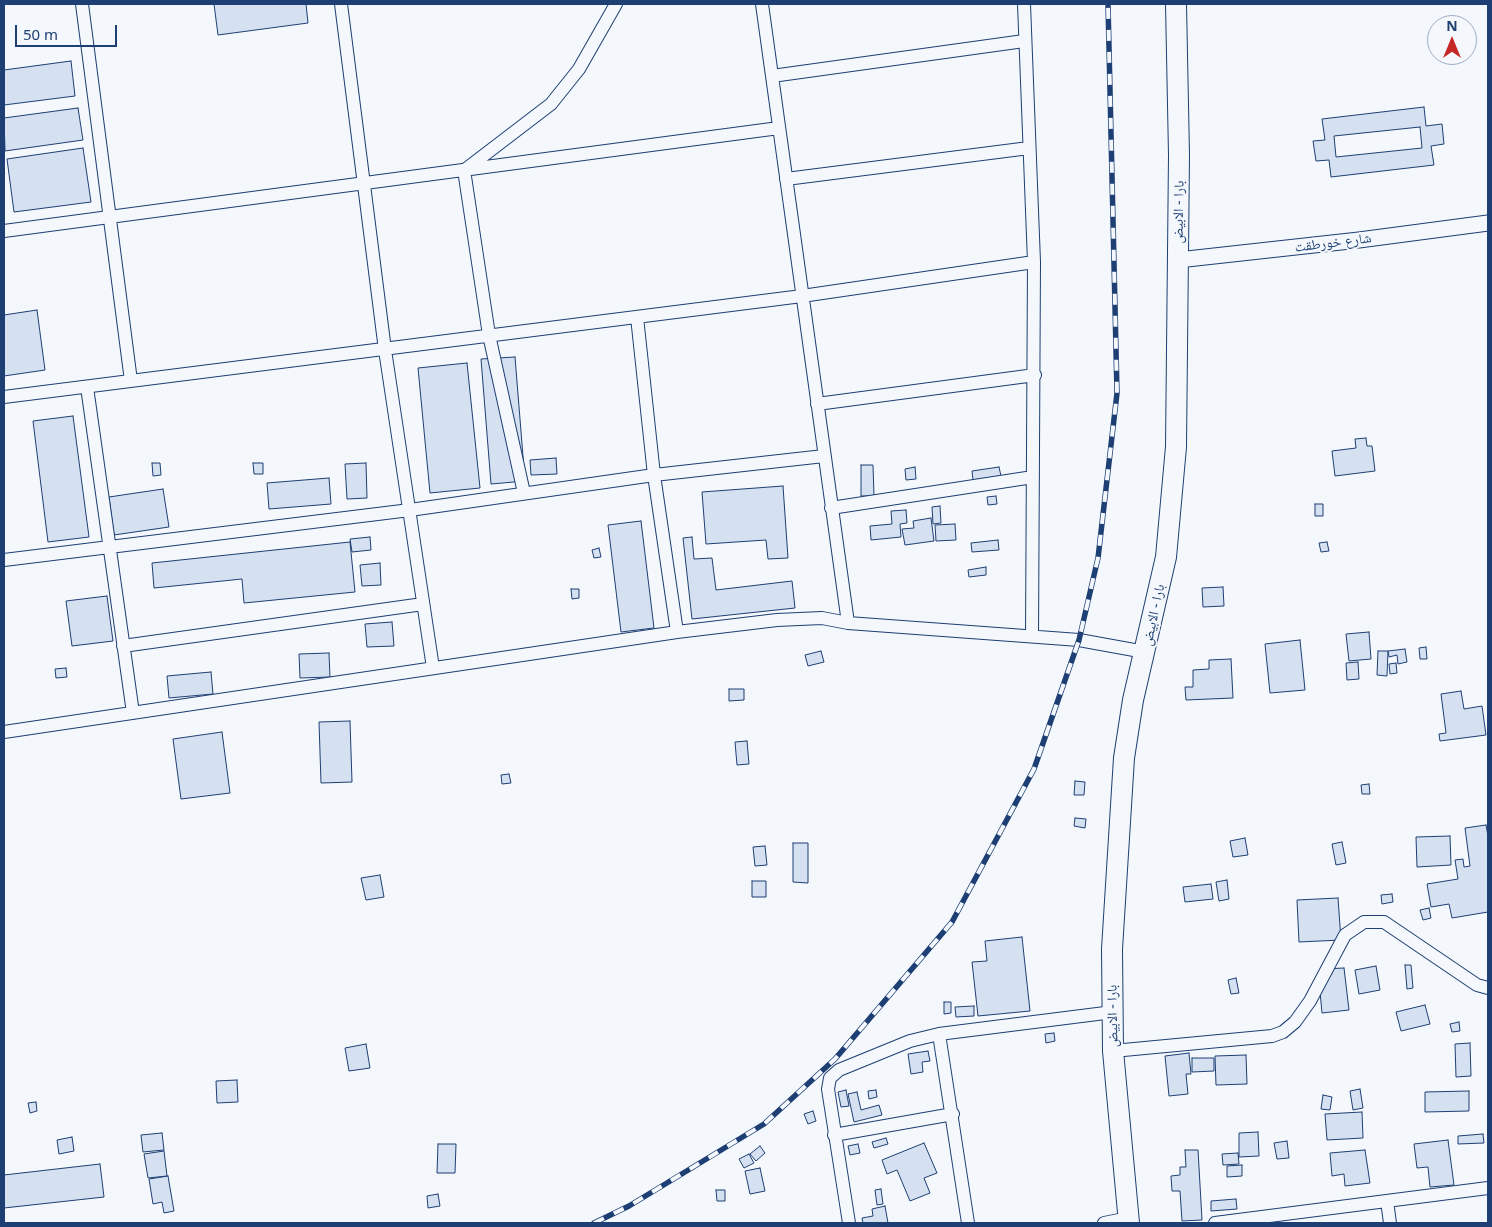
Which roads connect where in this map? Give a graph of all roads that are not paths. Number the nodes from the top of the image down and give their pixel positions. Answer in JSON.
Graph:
{"nodes":[{"id":1,"x":82,"y":4,"type":"edge"},
{"id":2,"x":341,"y":4,"type":"edge"},
{"id":3,"x":616,"y":4,"type":"edge"},
{"id":4,"x":762,"y":4,"type":"edge"},
{"id":5,"x":1024,"y":4,"type":"edge"},
{"id":6,"x":1176,"y":4,"type":"edge"},
{"id":7,"x":1024,"y":41,"type":"junction"},
{"id":8,"x":772,"y":76,"type":"junction"},
{"id":9,"x":779,"y":128,"type":"junction"},
{"id":10,"x":1029,"y":148,"type":"junction"},
{"id":11,"x":464,"y":170,"type":"junction"},
{"id":12,"x":786,"y":179,"type":"junction"},
{"id":13,"x":364,"y":184,"type":"junction"},
{"id":14,"x":110,"y":218,"type":"junction"},
{"id":15,"x":1488,"y":223,"type":"edge"},
{"id":16,"x":4,"y":230,"type":"edge"},
{"id":17,"x":1178,"y":260,"type":"junction"},
{"id":18,"x":1034,"y":262,"type":"junction"},
{"id":19,"x":802,"y":296,"type":"junction"},
{"id":20,"x":637,"y":317,"type":"junction"},
{"id":21,"x":489,"y":336,"type":"junction"},
{"id":22,"x":385,"y":350,"type":"junction"},
{"id":23,"x":1035,"y":375,"type":"junction"},
{"id":24,"x":131,"y":381,"type":"junction"},
{"id":25,"x":87,"y":387,"type":"junction"},
{"id":26,"x":4,"y":397,"type":"edge"},
{"id":27,"x":817,"y":404,"type":"junction"},
{"id":28,"x":824,"y":456,"type":"junction"},
{"id":29,"x":654,"y":475,"type":"junction"},
{"id":30,"x":1033,"y":476,"type":"junction"},
{"id":31,"x":524,"y":493,"type":"junction"},
{"id":32,"x":831,"y":508,"type":"junction"},
{"id":33,"x":410,"y":510,"type":"junction"},
{"id":34,"x":109,"y":546,"type":"junction"},
{"id":35,"x":4,"y":560,"type":"edge"},
{"id":36,"x":423,"y":604,"type":"junction"},
{"id":37,"x":848,"y":623,"type":"junction"},
{"id":38,"x":678,"y":632,"type":"junction"},
{"id":39,"x":1032,"y":636,"type":"junction"},
{"id":40,"x":123,"y":646,"type":"junction"},
{"id":41,"x":1145,"y":652,"type":"junction"},
{"id":42,"x":433,"y":668,"type":"junction"},
{"id":43,"x":133,"y":713,"type":"junction"},
{"id":44,"x":4,"y":732,"type":"edge"},
{"id":45,"x":1488,"y":988,"type":"edge"},
{"id":46,"x":1113,"y":1012,"type":"junction"},
{"id":47,"x":939,"y":1034,"type":"junction"},
{"id":48,"x":1113,"y":1051,"type":"junction"},
{"id":49,"x":953,"y":1114,"type":"junction"},
{"id":50,"x":834,"y":1135,"type":"junction"},
{"id":51,"x":1488,"y":1188,"type":"edge"},
{"id":52,"x":1387,"y":1201,"type":"junction"},
{"id":53,"x":1129,"y":1221,"type":"edge"},
{"id":54,"x":849,"y":1223,"type":"edge"},
{"id":55,"x":968,"y":1223,"type":"edge"},
{"id":56,"x":1104,"y":1223,"type":"edge"},
{"id":57,"x":1215,"y":1223,"type":"edge"},
{"id":58,"x":1390,"y":1223,"type":"edge"}],
"edges":[{"from":1,"to":14,"type":"street"},
{"from":2,"to":13,"type":"street"},
{"from":3,"to":11,"type":"street"},
{"from":4,"to":8,"type":"street"},
{"from":5,"to":7,"type":"street"},
{"from":6,"to":17,"type":"main road","name":"بارا - الابيض"},
{"from":7,"to":8,"type":"street"},
{"from":7,"to":10,"type":"street"},
{"from":8,"to":9,"type":"street"},
{"from":9,"to":11,"type":"street"},
{"from":9,"to":12,"type":"street"},
{"from":10,"to":12,"type":"street"},
{"from":10,"to":18,"type":"street"},
{"from":11,"to":13,"type":"street"},
{"from":11,"to":21,"type":"street"},
{"from":12,"to":19,"type":"street"},
{"from":13,"to":14,"type":"street"},
{"from":13,"to":22,"type":"street"},
{"from":14,"to":16,"type":"street"},
{"from":14,"to":24,"type":"street"},
{"from":15,"to":17,"type":"street","name":"شارع خورطقت"},
{"from":17,"to":41,"type":"main road","name":"بارا - الابيض"},
{"from":18,"to":19,"type":"street"},
{"from":18,"to":23,"type":"street"},
{"from":19,"to":20,"type":"street"},
{"from":19,"to":27,"type":"street"},
{"from":20,"to":21,"type":"street"},
{"from":20,"to":29,"type":"street"},
{"from":21,"to":22,"type":"street"},
{"from":21,"to":31,"type":"street"},
{"from":22,"to":24,"type":"street"},
{"from":22,"to":33,"type":"street"},
{"from":23,"to":27,"type":"street"},
{"from":23,"to":30,"type":"street"},
{"from":24,"to":25,"type":"street"},
{"from":25,"to":26,"type":"street"},
{"from":25,"to":34,"type":"street"},
{"from":27,"to":28,"type":"street"},
{"from":28,"to":29,"type":"street"},
{"from":28,"to":32,"type":"street"},
{"from":29,"to":31,"type":"street"},
{"from":29,"to":38,"type":"street"},
{"from":30,"to":32,"type":"street"},
{"from":30,"to":39,"type":"street"},
{"from":31,"to":33,"type":"street"},
{"from":32,"to":37,"type":"street"},
{"from":33,"to":34,"type":"street"},
{"from":33,"to":36,"type":"street"},
{"from":34,"to":35,"type":"street"},
{"from":34,"to":40,"type":"street"},
{"from":36,"to":40,"type":"street"},
{"from":36,"to":42,"type":"street"},
{"from":37,"to":38,"type":"street"},
{"from":37,"to":39,"type":"street"},
{"from":38,"to":42,"type":"street"},
{"from":39,"to":41,"type":"street"},
{"from":40,"to":43,"type":"street"},
{"from":41,"to":46,"type":"main road","name":"بارا - الابيض"},
{"from":42,"to":43,"type":"street"},
{"from":43,"to":44,"type":"street"},
{"from":45,"to":48,"type":"street"},
{"from":46,"to":47,"type":"street"},
{"from":46,"to":48,"type":"main road","name":"بارا - الابيض"},
{"from":47,"to":49,"type":"street"},
{"from":47,"to":50,"type":"street"},
{"from":48,"to":53,"type":"main road","name":"بارا - الابيض"},
{"from":49,"to":50,"type":"street"},
{"from":49,"to":55,"type":"street"},
{"from":50,"to":54,"type":"street"},
{"from":51,"to":52,"type":"street"},
{"from":52,"to":57,"type":"street"},
{"from":52,"to":58,"type":"street"},
{"from":53,"to":56,"type":"street"}]}
